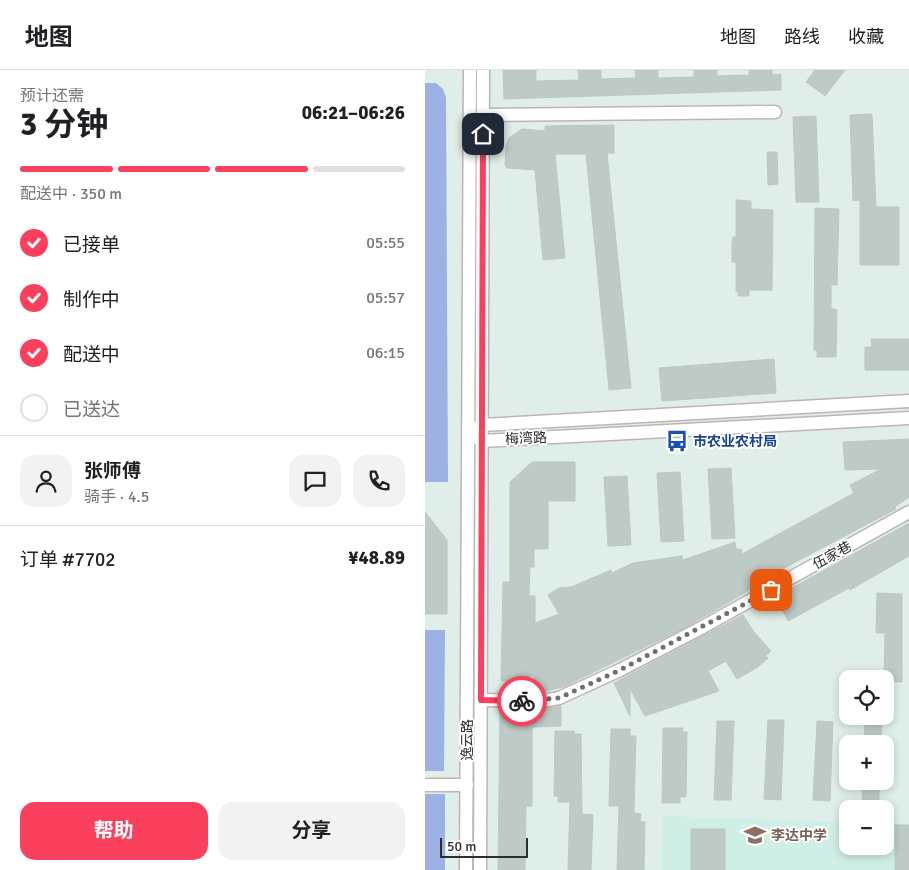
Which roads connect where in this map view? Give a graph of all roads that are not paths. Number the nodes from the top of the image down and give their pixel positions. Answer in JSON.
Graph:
{"nodes":[{"id":1,"x":470,"y":70,"type":"edge"},
{"id":2,"x":483,"y":70,"type":"edge"},
{"id":3,"x":775,"y":112,"type":"dead end"},
{"id":4,"x":483,"y":115,"type":"junction"},
{"id":5,"x":909,"y":401,"type":"edge"},
{"id":6,"x":909,"y":418,"type":"edge"},
{"id":7,"x":482,"y":425,"type":"junction"},
{"id":8,"x":469,"y":434,"type":"junction"},
{"id":9,"x":482,"y":441,"type":"junction"},
{"id":10,"x":909,"y":512,"type":"edge"},
{"id":11,"x":481,"y":700,"type":"junction"},
{"id":12,"x":425,"y":785,"type":"edge"},
{"id":13,"x":467,"y":785,"type":"junction"},
{"id":14,"x":466,"y":870,"type":"edge"},
{"id":15,"x":480,"y":870,"type":"edge"}],
"edges":[{"from":1,"to":8,"type":"street","name":"逸云路"},
{"from":2,"to":4,"type":"street","name":"逸云路"},
{"from":3,"to":4,"type":"street"},
{"from":4,"to":7,"type":"street","name":"逸云路"},
{"from":5,"to":7,"type":"street","name":"梅湾路"},
{"from":6,"to":9,"type":"street","name":"梅湾路"},
{"from":7,"to":8,"type":"street"},
{"from":7,"to":9,"type":"street","name":"逸云路"},
{"from":8,"to":9,"type":"street"},
{"from":8,"to":13,"type":"street","name":"逸云路"},
{"from":9,"to":11,"type":"street","name":"逸云路"},
{"from":10,"to":11,"type":"street","name":"伍家巷"},
{"from":11,"to":15,"type":"street","name":"逸云路"},
{"from":12,"to":13,"type":"street"},
{"from":13,"to":14,"type":"street","name":"逸云路"}]}
